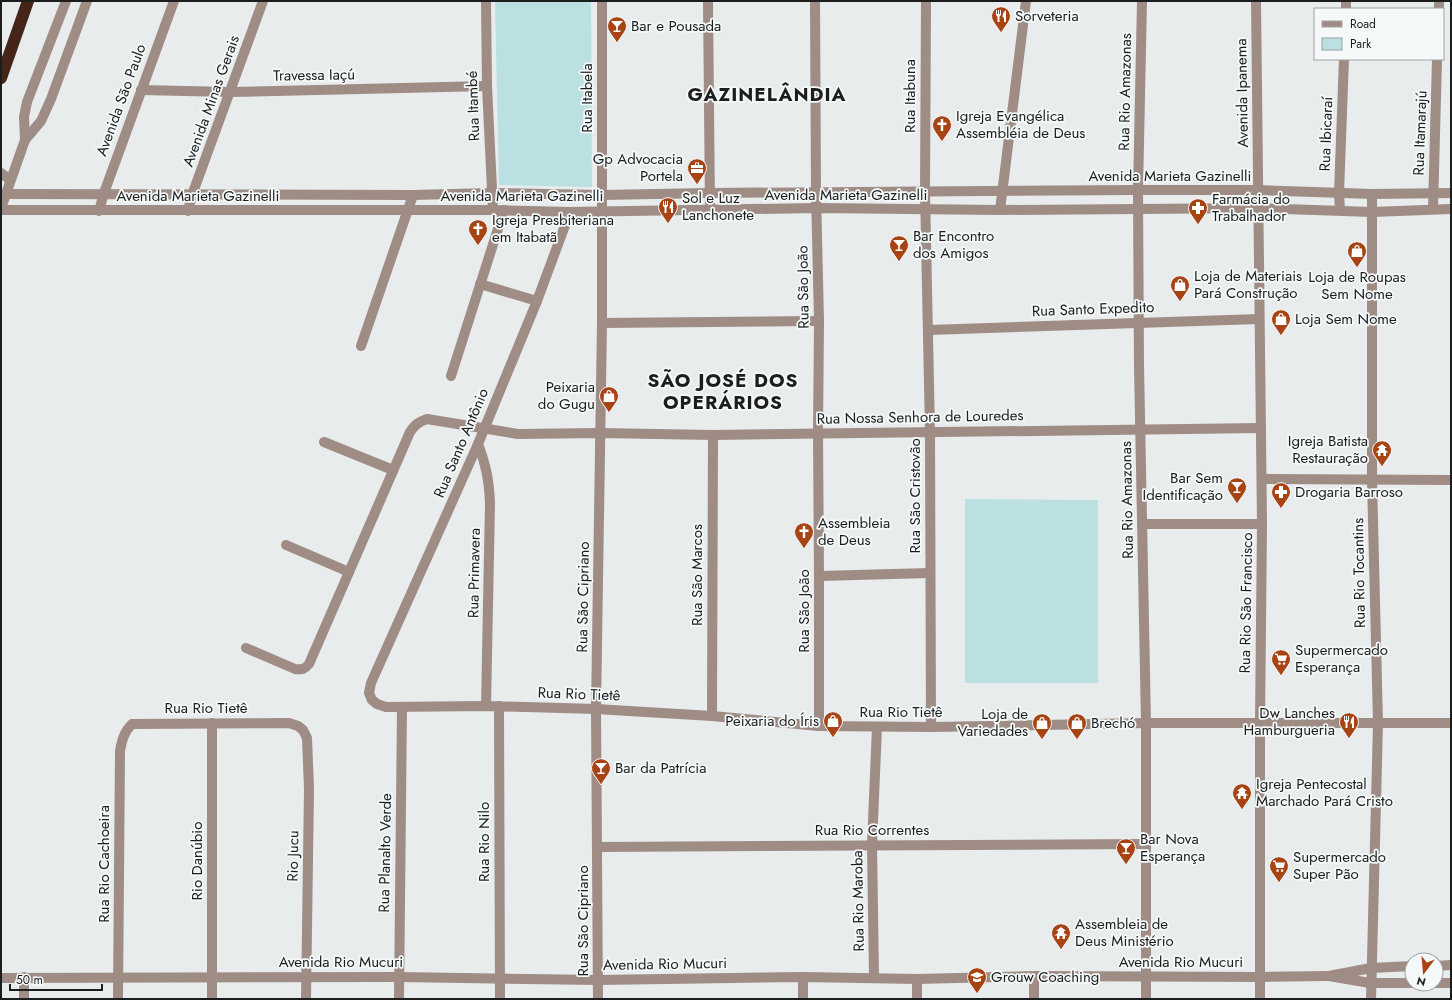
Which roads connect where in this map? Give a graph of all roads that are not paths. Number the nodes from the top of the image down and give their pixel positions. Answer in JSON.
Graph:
{"nodes":[{"id":1,"x":28,"y":1,"type":"edge"},
{"id":2,"x":66,"y":1,"type":"edge"},
{"id":3,"x":87,"y":1,"type":"edge"},
{"id":4,"x":174,"y":1,"type":"edge"},
{"id":5,"x":263,"y":1,"type":"edge"},
{"id":6,"x":486,"y":1,"type":"edge"},
{"id":7,"x":602,"y":1,"type":"edge"},
{"id":8,"x":708,"y":1,"type":"edge"},
{"id":9,"x":815,"y":1,"type":"edge"},
{"id":10,"x":926,"y":1,"type":"edge"},
{"id":11,"x":1026,"y":1,"type":"edge"},
{"id":12,"x":1142,"y":1,"type":"edge"},
{"id":13,"x":1256,"y":1,"type":"edge"},
{"id":14,"x":1344,"y":60,"type":"edge"},
{"id":15,"x":1437,"y":60,"type":"edge"},
{"id":16,"x":1,"y":78,"type":"edge"},
{"id":17,"x":487,"y":86,"type":"junction"},
{"id":18,"x":141,"y":90,"type":"junction"},
{"id":19,"x":230,"y":92,"type":"junction"},
{"id":20,"x":25,"y":140,"type":"junction"},
{"id":21,"x":1,"y":173,"type":"edge"},
{"id":22,"x":10,"y":180,"type":"junction"},
{"id":23,"x":1138,"y":190,"type":"junction"},
{"id":24,"x":1258,"y":190,"type":"junction"},
{"id":25,"x":925,"y":192,"type":"junction"},
{"id":26,"x":1002,"y":192,"type":"junction"},
{"id":27,"x":104,"y":193,"type":"junction"},
{"id":28,"x":491,"y":193,"type":"junction"},
{"id":29,"x":709,"y":193,"type":"junction"},
{"id":30,"x":816,"y":193,"type":"junction"},
{"id":31,"x":1339,"y":193,"type":"junction"},
{"id":32,"x":1433,"y":193,"type":"junction"},
{"id":33,"x":1451,"y":193,"type":"edge"},
{"id":34,"x":3,"y":194,"type":"edge"},
{"id":35,"x":329,"y":194,"type":"junction"},
{"id":36,"x":413,"y":194,"type":"junction"},
{"id":37,"x":1372,"y":194,"type":"junction"},
{"id":38,"x":192,"y":195,"type":"junction"},
{"id":39,"x":602,"y":195,"type":"junction"},
{"id":40,"x":817,"y":208,"type":"junction"},
{"id":41,"x":1259,"y":208,"type":"junction"},
{"id":42,"x":1451,"y":208,"type":"edge"},
{"id":43,"x":1,"y":209,"type":"edge"},
{"id":44,"x":1139,"y":209,"type":"junction"},
{"id":45,"x":1433,"y":209,"type":"junction"},
{"id":46,"x":409,"y":210,"type":"junction"},
{"id":47,"x":493,"y":210,"type":"junction"},
{"id":48,"x":504,"y":210,"type":"junction"},
{"id":49,"x":710,"y":210,"type":"junction"},
{"id":50,"x":926,"y":210,"type":"junction"},
{"id":51,"x":1000,"y":210,"type":"junction"},
{"id":52,"x":1340,"y":210,"type":"junction"},
{"id":53,"x":99,"y":211,"type":"junction"},
{"id":54,"x":188,"y":211,"type":"junction"},
{"id":55,"x":328,"y":211,"type":"junction"},
{"id":56,"x":602,"y":211,"type":"junction"},
{"id":57,"x":570,"y":212,"type":"junction"},
{"id":58,"x":1372,"y":212,"type":"junction"},
{"id":59,"x":480,"y":284,"type":"junction"},
{"id":60,"x":537,"y":301,"type":"junction"},
{"id":61,"x":1259,"y":318,"type":"junction"},
{"id":62,"x":819,"y":321,"type":"junction"},
{"id":63,"x":1139,"y":322,"type":"junction"},
{"id":64,"x":602,"y":323,"type":"junction"},
{"id":65,"x":929,"y":330,"type":"junction"},
{"id":66,"x":361,"y":346,"type":"dead end"},
{"id":67,"x":451,"y":376,"type":"dead end"},
{"id":68,"x":1261,"y":428,"type":"junction"},
{"id":69,"x":1141,"y":429,"type":"junction"},
{"id":70,"x":484,"y":430,"type":"junction"},
{"id":71,"x":930,"y":432,"type":"junction"},
{"id":72,"x":600,"y":433,"type":"junction"},
{"id":73,"x":818,"y":433,"type":"junction"},
{"id":74,"x":713,"y":435,"type":"junction"},
{"id":75,"x":324,"y":442,"type":"dead end"},
{"id":76,"x":478,"y":444,"type":"junction"},
{"id":77,"x":393,"y":470,"type":"junction"},
{"id":78,"x":1262,"y":479,"type":"junction"},
{"id":79,"x":1372,"y":480,"type":"junction"},
{"id":80,"x":1451,"y":480,"type":"edge"},
{"id":81,"x":1143,"y":524,"type":"junction"},
{"id":82,"x":1262,"y":524,"type":"junction"},
{"id":83,"x":286,"y":545,"type":"dead end"},
{"id":84,"x":349,"y":572,"type":"junction"},
{"id":85,"x":930,"y":573,"type":"junction"},
{"id":86,"x":819,"y":576,"type":"junction"},
{"id":87,"x":246,"y":648,"type":"dead end"},
{"id":88,"x":371,"y":683,"type":"joint"},
{"id":89,"x":486,"y":706,"type":"junction"},
{"id":90,"x":499,"y":706,"type":"junction"},
{"id":91,"x":402,"y":707,"type":"junction"},
{"id":92,"x":596,"y":709,"type":"junction"},
{"id":93,"x":712,"y":716,"type":"junction"},
{"id":94,"x":1378,"y":722,"type":"junction"},
{"id":95,"x":212,"y":723,"type":"junction"},
{"id":96,"x":289,"y":723,"type":"joint"},
{"id":97,"x":1146,"y":723,"type":"junction"},
{"id":98,"x":1260,"y":723,"type":"junction"},
{"id":99,"x":1451,"y":723,"type":"edge"},
{"id":100,"x":819,"y":726,"type":"junction"},
{"id":101,"x":877,"y":727,"type":"junction"},
{"id":102,"x":931,"y":727,"type":"junction"},
{"id":103,"x":126,"y":730,"type":"joint"},
{"id":104,"x":1146,"y":844,"type":"junction"},
{"id":105,"x":872,"y":845,"type":"junction"},
{"id":106,"x":598,"y":847,"type":"junction"},
{"id":107,"x":1404,"y":966,"type":"edge"},
{"id":108,"x":1372,"y":968,"type":"junction"},
{"id":109,"x":212,"y":976,"type":"junction"},
{"id":110,"x":306,"y":976,"type":"junction"},
{"id":111,"x":1034,"y":976,"type":"junction"},
{"id":112,"x":1146,"y":976,"type":"junction"},
{"id":113,"x":1329,"y":976,"type":"junction"},
{"id":114,"x":24,"y":977,"type":"junction"},
{"id":115,"x":399,"y":977,"type":"junction"},
{"id":116,"x":803,"y":977,"type":"junction"},
{"id":117,"x":1261,"y":977,"type":"junction"},
{"id":118,"x":1,"y":978,"type":"edge"},
{"id":119,"x":119,"y":978,"type":"junction"},
{"id":120,"x":500,"y":978,"type":"junction"},
{"id":121,"x":874,"y":978,"type":"junction"},
{"id":122,"x":917,"y":979,"type":"junction"},
{"id":123,"x":598,"y":980,"type":"junction"},
{"id":124,"x":1370,"y":983,"type":"junction"},
{"id":125,"x":1404,"y":983,"type":"edge"},
{"id":126,"x":24,"y":999,"type":"edge"},
{"id":127,"x":118,"y":999,"type":"edge"},
{"id":128,"x":212,"y":999,"type":"edge"},
{"id":129,"x":306,"y":999,"type":"edge"},
{"id":130,"x":399,"y":999,"type":"edge"},
{"id":131,"x":500,"y":999,"type":"edge"},
{"id":132,"x":598,"y":999,"type":"edge"},
{"id":133,"x":803,"y":999,"type":"edge"},
{"id":134,"x":917,"y":999,"type":"edge"},
{"id":135,"x":1034,"y":999,"type":"edge"},
{"id":136,"x":1146,"y":999,"type":"edge"},
{"id":137,"x":1260,"y":999,"type":"edge"},
{"id":138,"x":1370,"y":999,"type":"edge"}],
"edges":[{"from":1,"to":16,"type":"highway"},
{"from":2,"to":20,"type":"street"},
{"from":3,"to":20,"type":"street"},
{"from":4,"to":18,"type":"street","name":"Avenida São Paulo"},
{"from":5,"to":19,"type":"street","name":"Avenida Minas Gerais"},
{"from":6,"to":17,"type":"street","name":"Rua Itambé"},
{"from":7,"to":39,"type":"street","name":"Rua Itabela"},
{"from":8,"to":29,"type":"street"},
{"from":9,"to":30,"type":"street","name":"Rua São João"},
{"from":10,"to":25,"type":"street","name":"Rua Itabuna"},
{"from":11,"to":26,"type":"street"},
{"from":12,"to":23,"type":"street","name":"Rua Rio Amazonas"},
{"from":13,"to":24,"type":"street","name":"Avenida Ipanema"},
{"from":14,"to":31,"type":"street","name":"Rua Ibicaraí"},
{"from":15,"to":32,"type":"street","name":"Rua Itamarajú"},
{"from":17,"to":19,"type":"street","name":"Travessa Iaçú"},
{"from":17,"to":28,"type":"street","name":"Rua Itambé"},
{"from":18,"to":19,"type":"street","name":"Travessa Iaçú"},
{"from":18,"to":27,"type":"street","name":"Avenida São Paulo"},
{"from":19,"to":38,"type":"street","name":"Avenida Minas Gerais"},
{"from":20,"to":22,"type":"street"},
{"from":21,"to":22,"type":"street"},
{"from":22,"to":34,"type":"street"},
{"from":23,"to":24,"type":"street","name":"Avenida Marieta Gazinelli"},
{"from":23,"to":26,"type":"street","name":"Avenida Marieta Gazinelli"},
{"from":23,"to":44,"type":"street","name":"Rua Rio Amazonas"},
{"from":24,"to":31,"type":"street","name":"Avenida Marieta Gazinelli"},
{"from":24,"to":41,"type":"street","name":"Avenida Ipanema"},
{"from":25,"to":26,"type":"street","name":"Avenida Marieta Gazinelli"},
{"from":25,"to":30,"type":"street","name":"Avenida Marieta Gazinelli"},
{"from":25,"to":50,"type":"street","name":"Rua São Cristovão"},
{"from":26,"to":51,"type":"street"},
{"from":27,"to":34,"type":"street","name":"Avenida Marieta Gazinelli"},
{"from":27,"to":38,"type":"street","name":"Avenida Marieta Gazinelli"},
{"from":27,"to":53,"type":"street","name":"Avenida São Paulo"},
{"from":28,"to":36,"type":"street","name":"Avenida Marieta Gazinelli"},
{"from":28,"to":39,"type":"street","name":"Avenida Marieta Gazinelli"},
{"from":28,"to":47,"type":"street","name":"Rua Itambé"},
{"from":29,"to":30,"type":"street","name":"Avenida Marieta Gazinelli"},
{"from":29,"to":39,"type":"street","name":"Avenida Marieta Gazinelli"},
{"from":29,"to":49,"type":"street"},
{"from":30,"to":40,"type":"street","name":"Rua São João"},
{"from":31,"to":37,"type":"street","name":"Avenida Marieta Gazinelli"},
{"from":31,"to":52,"type":"street","name":"Rua Ibicaraí"},
{"from":32,"to":33,"type":"street","name":"Avenida Marieta Gazinelli"},
{"from":32,"to":37,"type":"street","name":"Avenida Marieta Gazinelli"},
{"from":32,"to":45,"type":"street","name":"Rua Itamarajú"},
{"from":34,"to":43,"type":"street"},
{"from":35,"to":36,"type":"street","name":"Avenida Marieta Gazinelli"},
{"from":35,"to":38,"type":"street","name":"Avenida Marieta Gazinelli"},
{"from":35,"to":55,"type":"street"},
{"from":36,"to":46,"type":"street"},
{"from":37,"to":58,"type":"street","name":"Rua Rio Tocantins"},
{"from":38,"to":54,"type":"street","name":"Avenida Minas Gerais"},
{"from":39,"to":56,"type":"street","name":"Rua São Cipriano"},
{"from":40,"to":49,"type":"street","name":"Avenida Marieta Gazinelli"},
{"from":40,"to":50,"type":"street","name":"Avenida Marieta Gazinelli"},
{"from":40,"to":62,"type":"street","name":"Rua São João"},
{"from":41,"to":44,"type":"street","name":"Avenida Marieta Gazinelli"},
{"from":41,"to":52,"type":"street","name":"Avenida Marieta Gazinelli"},
{"from":41,"to":61,"type":"street","name":"Rua Rio São Francisco"},
{"from":42,"to":45,"type":"street","name":"Avenida Marieta Gazinelli"},
{"from":43,"to":53,"type":"street","name":"Avenida Marieta Gazinelli"},
{"from":44,"to":51,"type":"street","name":"Avenida Marieta Gazinelli"},
{"from":44,"to":63,"type":"street","name":"Rua Rio Amazonas"},
{"from":45,"to":58,"type":"street","name":"Avenida Marieta Gazinelli"},
{"from":46,"to":47,"type":"street","name":"Avenida Marieta Gazinelli"},
{"from":46,"to":55,"type":"street","name":"Avenida Marieta Gazinelli"},
{"from":46,"to":66,"type":"street"},
{"from":47,"to":48,"type":"street","name":"Avenida Marieta Gazinelli"},
{"from":48,"to":57,"type":"street","name":"Avenida Marieta Gazinelli"},
{"from":48,"to":59,"type":"street"},
{"from":49,"to":56,"type":"street","name":"Avenida Marieta Gazinelli"},
{"from":50,"to":51,"type":"street","name":"Avenida Marieta Gazinelli"},
{"from":50,"to":65,"type":"street","name":"Rua São Cristovão"},
{"from":52,"to":58,"type":"street","name":"Avenida Marieta Gazinelli"},
{"from":53,"to":54,"type":"street","name":"Avenida Marieta Gazinelli"},
{"from":54,"to":55,"type":"street","name":"Avenida Marieta Gazinelli"},
{"from":56,"to":57,"type":"street","name":"Avenida Marieta Gazinelli"},
{"from":56,"to":64,"type":"street","name":"Rua São Cipriano"},
{"from":57,"to":60,"type":"street","name":"Rua Santo Antônio"},
{"from":58,"to":79,"type":"street","name":"Rua Rio Tocantins"},
{"from":59,"to":60,"type":"street"},
{"from":59,"to":67,"type":"street"},
{"from":60,"to":70,"type":"street","name":"Rua Santo Antônio"},
{"from":61,"to":63,"type":"street","name":"Rua Santo Expedito"},
{"from":61,"to":68,"type":"street","name":"Rua Rio São Francisco"},
{"from":62,"to":64,"type":"street"},
{"from":62,"to":73,"type":"street","name":"Rua São João"},
{"from":63,"to":65,"type":"street","name":"Rua Santo Expedito"},
{"from":63,"to":69,"type":"street","name":"Rua Rio Amazonas"},
{"from":64,"to":72,"type":"street","name":"Rua São Cipriano"},
{"from":65,"to":71,"type":"street","name":"Rua São Cristovão"},
{"from":68,"to":69,"type":"street","name":"Rua Nossa Senhora de Louredes"},
{"from":68,"to":78,"type":"street","name":"Rua Rio São Francisco"},
{"from":69,"to":71,"type":"street","name":"Rua Nossa Senhora de Louredes"},
{"from":69,"to":81,"type":"street","name":"Rua Rio Amazonas"},
{"from":70,"to":72,"type":"street","name":"Rua Nossa Senhora de Louredes"},
{"from":70,"to":76,"type":"street","name":"Rua Santo Antônio"},
{"from":70,"to":77,"type":"street","name":"Rua Nossa Senhora de Louredes"},
{"from":71,"to":73,"type":"street","name":"Rua Nossa Senhora de Louredes"},
{"from":71,"to":85,"type":"street","name":"Rua São Cristovão"},
{"from":72,"to":74,"type":"street","name":"Rua Nossa Senhora de Louredes"},
{"from":72,"to":92,"type":"street","name":"Rua São Cipriano"},
{"from":73,"to":74,"type":"street","name":"Rua Nossa Senhora de Louredes"},
{"from":73,"to":86,"type":"street","name":"Rua São João"},
{"from":74,"to":93,"type":"street","name":"Rua São Marcos"},
{"from":75,"to":77,"type":"street"},
{"from":76,"to":88,"type":"street","name":"Rua Santo Antônio"},
{"from":76,"to":89,"type":"street","name":"Rua Primavera"},
{"from":77,"to":84,"type":"street"},
{"from":78,"to":79,"type":"street"},
{"from":78,"to":82,"type":"street","name":"Rua Rio São Francisco"},
{"from":79,"to":80,"type":"street"},
{"from":79,"to":94,"type":"street","name":"Rua Rio Tocantins"},
{"from":81,"to":82,"type":"street"},
{"from":81,"to":97,"type":"street","name":"Rua Rio Amazonas"},
{"from":82,"to":98,"type":"street","name":"Rua Rio São Francisco"},
{"from":83,"to":84,"type":"street"},
{"from":84,"to":87,"type":"street"},
{"from":85,"to":86,"type":"street"},
{"from":85,"to":102,"type":"street","name":"Rua São Cristovão"},
{"from":86,"to":100,"type":"street","name":"Rua São João"},
{"from":88,"to":91,"type":"street","name":"Rua Rio Tietê"},
{"from":89,"to":90,"type":"street","name":"Rua Rio Tietê"},
{"from":89,"to":91,"type":"street","name":"Rua Rio Tietê"},
{"from":90,"to":92,"type":"street","name":"Rua Rio Tietê"},
{"from":90,"to":120,"type":"street","name":"Rua Rio Nilo"},
{"from":91,"to":115,"type":"street","name":"Rua Planalto Verde"},
{"from":92,"to":93,"type":"street","name":"Rua Rio Tietê"},
{"from":92,"to":106,"type":"street","name":"Rua São Cipriano"},
{"from":93,"to":100,"type":"street","name":"Rua Rio Tietê"},
{"from":94,"to":98,"type":"street","name":"Rua Rio Tietê"},
{"from":94,"to":99,"type":"street","name":"Rua Rio Tietê"},
{"from":94,"to":108,"type":"street","name":"Rua Rio Tocantins"},
{"from":95,"to":96,"type":"street","name":"Rua Rio Tietê"},
{"from":95,"to":103,"type":"street","name":"Rua Rio Tietê"},
{"from":95,"to":109,"type":"street","name":"Rio Danúbio"},
{"from":96,"to":110,"type":"street","name":"Rio Jucu"},
{"from":97,"to":98,"type":"street","name":"Rua Rio Tietê"},
{"from":97,"to":102,"type":"street","name":"Rua Rio Tietê"},
{"from":97,"to":104,"type":"street","name":"Rua Rio Amazonas"},
{"from":98,"to":117,"type":"street","name":"Rua Rio São Francisco"},
{"from":100,"to":101,"type":"street","name":"Rua Rio Tietê"},
{"from":101,"to":102,"type":"street","name":"Rua Rio Tietê"},
{"from":101,"to":105,"type":"street","name":"Rua Rio Maroba"},
{"from":103,"to":119,"type":"street","name":"Rua Rio Cachoeira"},
{"from":104,"to":105,"type":"street","name":"Rua Rio Correntes"},
{"from":104,"to":112,"type":"street","name":"Rua Rio Amazonas"},
{"from":105,"to":106,"type":"street","name":"Rua Rio Correntes"},
{"from":105,"to":121,"type":"street","name":"Rua Rio Maroba"},
{"from":106,"to":123,"type":"street","name":"Rua São Cipriano"},
{"from":107,"to":108,"type":"street","name":"Avenida Rio Mucuri"},
{"from":108,"to":113,"type":"street","name":"Avenida Rio Mucuri"},
{"from":108,"to":124,"type":"street","name":"Rua Rio Tocantins"},
{"from":109,"to":110,"type":"street","name":"Avenida Rio Mucuri"},
{"from":109,"to":119,"type":"street","name":"Avenida Rio Mucuri"},
{"from":109,"to":128,"type":"street","name":"Rio Danúbio"},
{"from":110,"to":115,"type":"street","name":"Avenida Rio Mucuri"},
{"from":110,"to":129,"type":"street","name":"Rio Jucu"},
{"from":111,"to":112,"type":"street","name":"Avenida Rio Mucuri"},
{"from":111,"to":122,"type":"street","name":"Avenida Rio Mucuri"},
{"from":111,"to":135,"type":"street"},
{"from":112,"to":117,"type":"street","name":"Avenida Rio Mucuri"},
{"from":112,"to":136,"type":"street","name":"Rua Rio Amazonas"},
{"from":113,"to":117,"type":"street","name":"Avenida Rio Mucuri"},
{"from":113,"to":124,"type":"street","name":"Avenida Rio Mucuri"},
{"from":114,"to":118,"type":"street","name":"Avenida Rio Mucuri"},
{"from":114,"to":119,"type":"street","name":"Avenida Rio Mucuri"},
{"from":114,"to":126,"type":"street"},
{"from":115,"to":120,"type":"street","name":"Avenida Rio Mucuri"},
{"from":115,"to":130,"type":"street","name":"Rua Planalto Verde"},
{"from":116,"to":121,"type":"street","name":"Avenida Rio Mucuri"},
{"from":116,"to":123,"type":"street","name":"Avenida Rio Mucuri"},
{"from":116,"to":133,"type":"street"},
{"from":117,"to":137,"type":"street","name":"Rua Rio São Francisco"},
{"from":119,"to":127,"type":"street","name":"Rua Rio Cachoeira"},
{"from":120,"to":123,"type":"street","name":"Avenida Rio Mucuri"},
{"from":120,"to":131,"type":"street","name":"Rua Rio Nilo"},
{"from":121,"to":122,"type":"street","name":"Avenida Rio Mucuri"},
{"from":122,"to":134,"type":"street"},
{"from":123,"to":132,"type":"street","name":"Rua São Cipriano"},
{"from":124,"to":125,"type":"street","name":"Avenida Rio Mucuri"},
{"from":124,"to":138,"type":"street","name":"Rua Rio Tocantins"}]}
